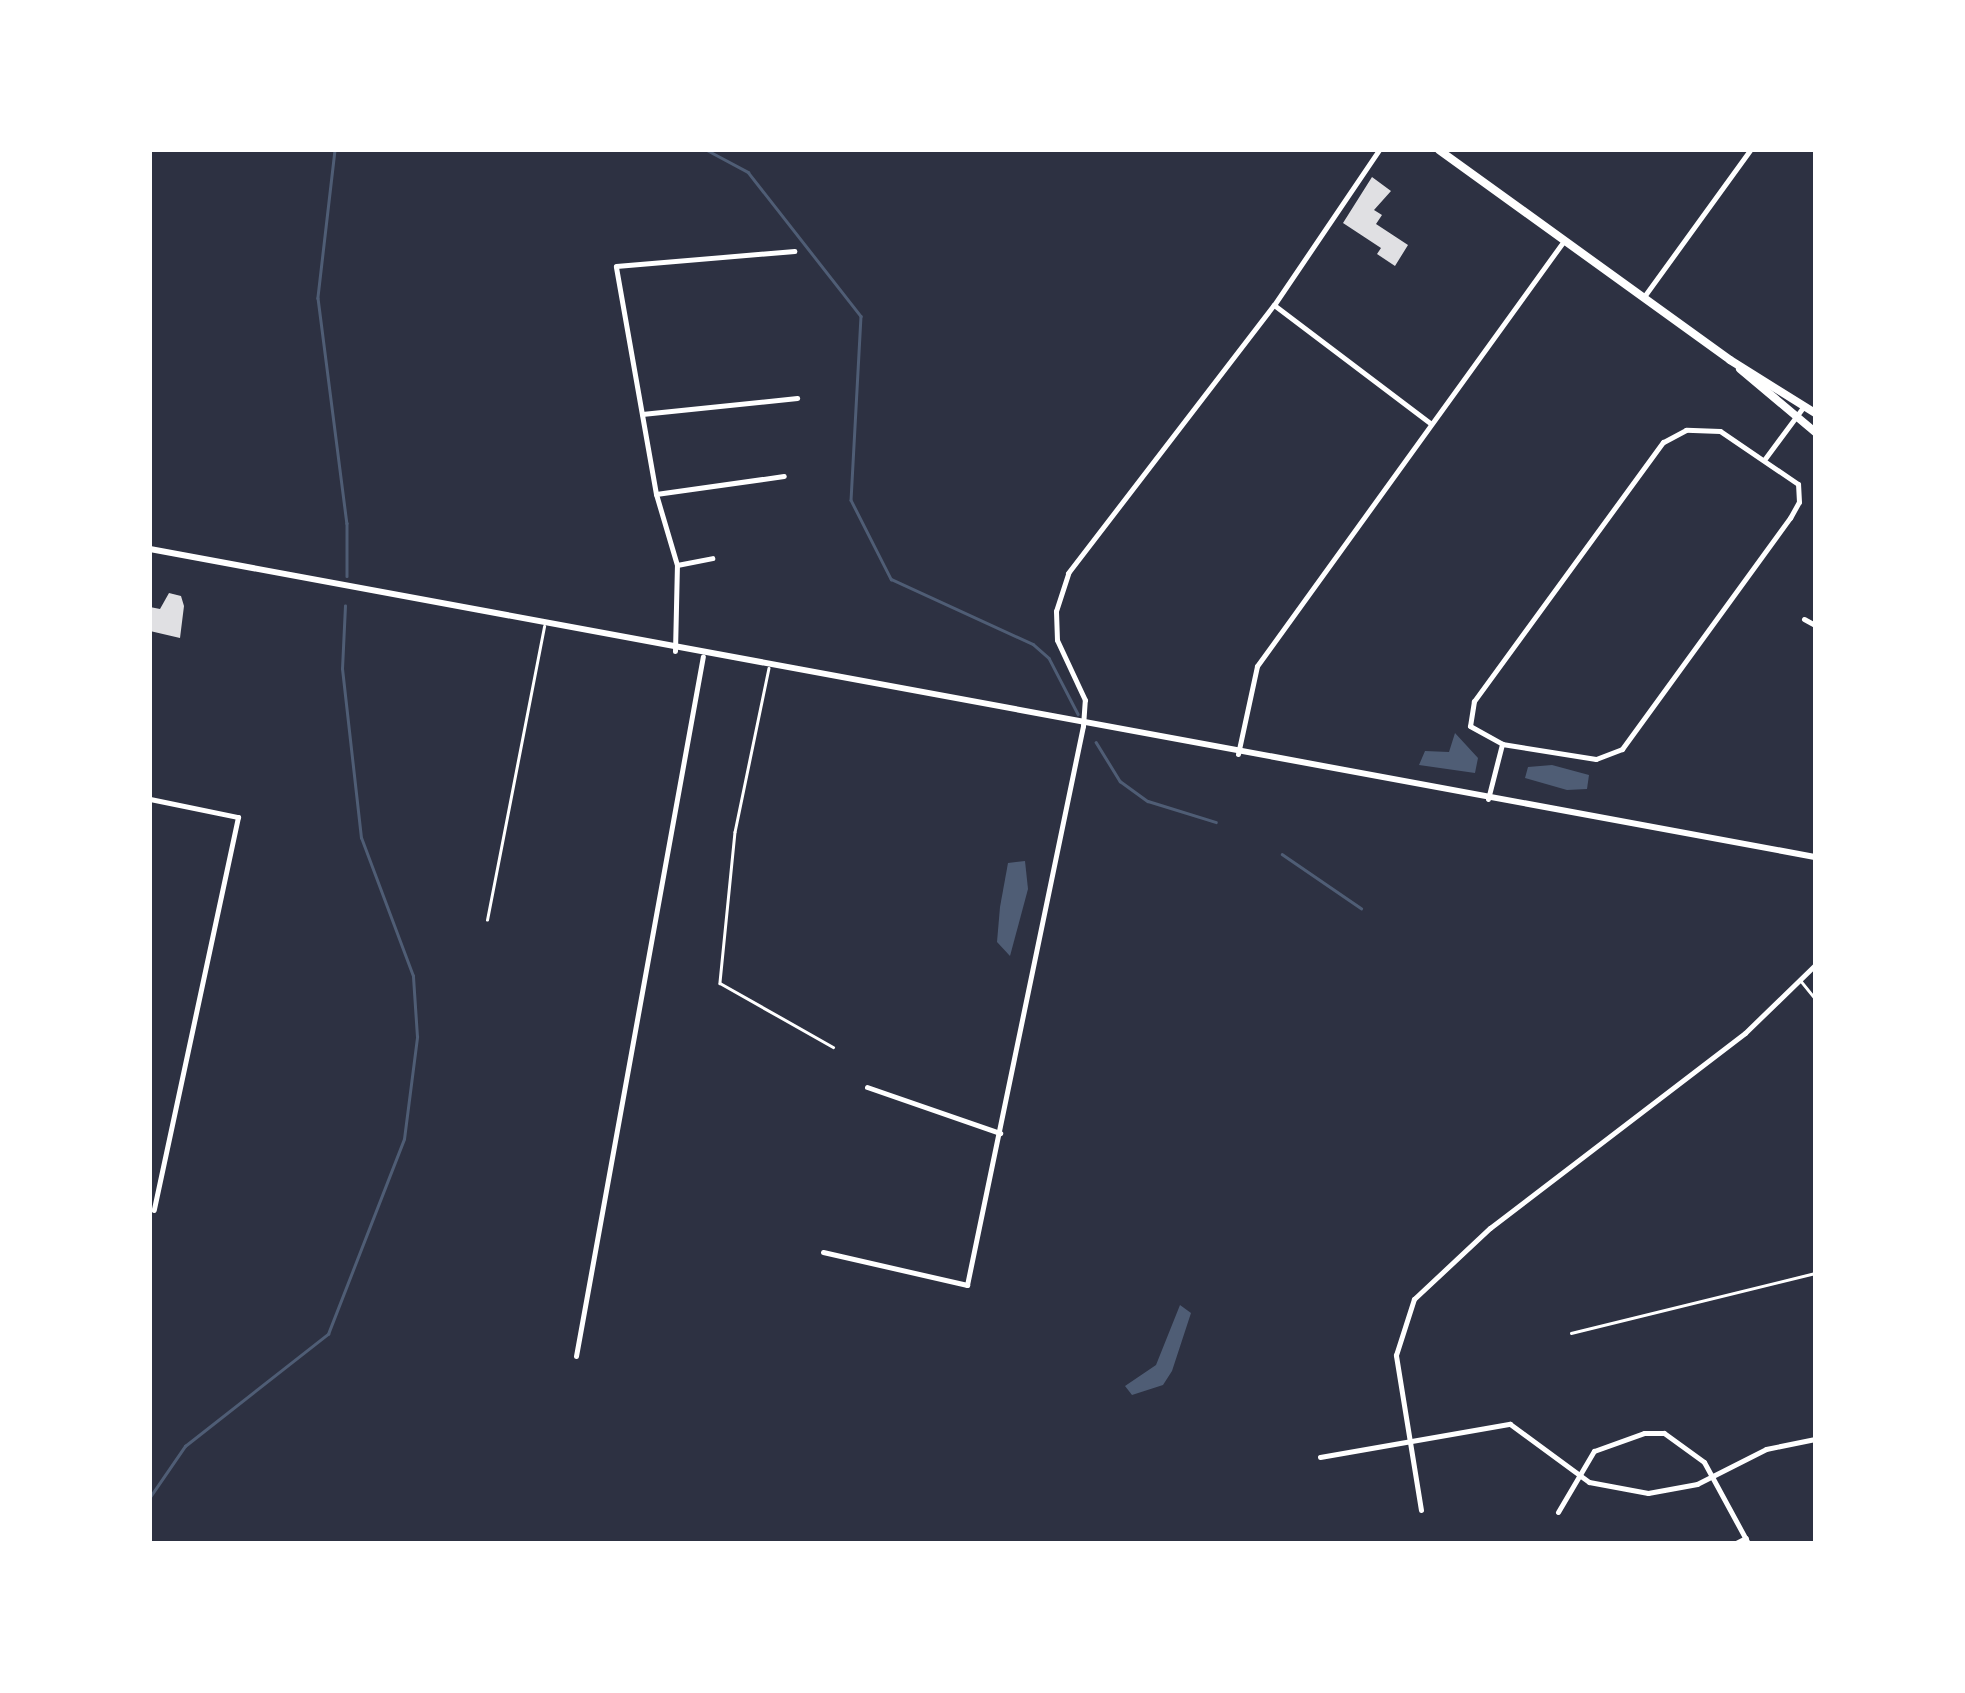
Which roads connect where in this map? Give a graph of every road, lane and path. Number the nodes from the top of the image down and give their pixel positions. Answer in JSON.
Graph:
{"nodes":[{"id":1,"x":1379,"y":150,"type":"edge"},
{"id":2,"x":1439,"y":150,"type":"edge"},
{"id":3,"x":1750,"y":150,"type":"edge"},
{"id":4,"x":1564,"y":242,"type":"junction"},
{"id":5,"x":794,"y":251,"type":"dead end"},
{"id":6,"x":1643,"y":298,"type":"junction"},
{"id":7,"x":1274,"y":305,"type":"junction"},
{"id":8,"x":1730,"y":360,"type":"junction"},
{"id":9,"x":797,"y":398,"type":"dead end"},
{"id":10,"x":1804,"y":406,"type":"junction"},
{"id":11,"x":1815,"y":413,"type":"edge"},
{"id":12,"x":642,"y":414,"type":"junction"},
{"id":13,"x":1796,"y":418,"type":"junction"},
{"id":14,"x":1430,"y":424,"type":"junction"},
{"id":15,"x":1815,"y":432,"type":"edge"},
{"id":16,"x":1764,"y":460,"type":"junction"},
{"id":17,"x":784,"y":476,"type":"dead end"},
{"id":18,"x":656,"y":494,"type":"junction"},
{"id":19,"x":150,"y":549,"type":"edge"},
{"id":20,"x":712,"y":558,"type":"dead end"},
{"id":21,"x":676,"y":565,"type":"junction"},
{"id":22,"x":1804,"y":619,"type":"dead end"},
{"id":23,"x":1815,"y":624,"type":"edge"},
{"id":24,"x":544,"y":626,"type":"junction"},
{"id":25,"x":675,"y":650,"type":"junction"},
{"id":26,"x":702,"y":656,"type":"junction"},
{"id":27,"x":769,"y":668,"type":"junction"},
{"id":28,"x":1083,"y":726,"type":"junction"},
{"id":29,"x":1502,"y":744,"type":"junction"},
{"id":30,"x":1238,"y":754,"type":"junction"},
{"id":31,"x":150,"y":799,"type":"edge"},
{"id":32,"x":1488,"y":800,"type":"junction"},
{"id":33,"x":1815,"y":857,"type":"edge"},
{"id":34,"x":487,"y":920,"type":"dead end"},
{"id":35,"x":1815,"y":965,"type":"edge"},
{"id":36,"x":1800,"y":980,"type":"junction"},
{"id":37,"x":1815,"y":998,"type":"edge"},
{"id":38,"x":833,"y":1047,"type":"dead end"},
{"id":39,"x":867,"y":1087,"type":"dead end"},
{"id":40,"x":1000,"y":1133,"type":"junction"},
{"id":41,"x":154,"y":1210,"type":"dead end"},
{"id":42,"x":823,"y":1252,"type":"dead end"},
{"id":43,"x":1815,"y":1273,"type":"edge"},
{"id":44,"x":1570,"y":1333,"type":"dead end"},
{"id":45,"x":576,"y":1356,"type":"dead end"},
{"id":46,"x":1413,"y":1437,"type":"junction"},
{"id":47,"x":1815,"y":1439,"type":"edge"},
{"id":48,"x":1320,"y":1457,"type":"dead end"},
{"id":49,"x":1577,"y":1476,"type":"junction"},
{"id":50,"x":1714,"y":1477,"type":"junction"},
{"id":51,"x":1420,"y":1510,"type":"dead end"},
{"id":52,"x":1558,"y":1512,"type":"dead end"},
{"id":53,"x":1747,"y":1540,"type":"edge"},
{"id":54,"x":1736,"y":1543,"type":"edge"}],
"edges":[{"from":1,"to":7,"type":"street"},
{"from":2,"to":4,"type":"main road"},
{"from":3,"to":6,"type":"street"},
{"from":4,"to":6,"type":"main road"},
{"from":4,"to":14,"type":"street"},
{"from":5,"to":12,"type":"street"},
{"from":6,"to":8,"type":"main road"},
{"from":7,"to":14,"type":"street"},
{"from":7,"to":28,"type":"street"},
{"from":8,"to":10,"type":"main road"},
{"from":8,"to":13,"type":"main road"},
{"from":9,"to":12,"type":"street"},
{"from":10,"to":11,"type":"main road"},
{"from":10,"to":13,"type":"street"},
{"from":12,"to":18,"type":"street"},
{"from":13,"to":15,"type":"main road"},
{"from":13,"to":16,"type":"street"},
{"from":14,"to":30,"type":"street"},
{"from":16,"to":29,"type":"street"},
{"from":16,"to":29,"type":"street"},
{"from":17,"to":18,"type":"street"},
{"from":18,"to":21,"type":"street"},
{"from":19,"to":24,"type":"street"},
{"from":20,"to":21,"type":"street"},
{"from":21,"to":25,"type":"street"},
{"from":22,"to":23,"type":"street"},
{"from":24,"to":25,"type":"street"},
{"from":24,"to":34,"type":"lane"},
{"from":25,"to":26,"type":"street"},
{"from":26,"to":27,"type":"street"},
{"from":26,"to":45,"type":"street"},
{"from":27,"to":28,"type":"street"},
{"from":27,"to":38,"type":"lane"},
{"from":28,"to":30,"type":"street"},
{"from":28,"to":40,"type":"street"},
{"from":29,"to":32,"type":"street"},
{"from":30,"to":32,"type":"street"},
{"from":31,"to":41,"type":"street"},
{"from":32,"to":33,"type":"street"},
{"from":35,"to":36,"type":"street"},
{"from":36,"to":37,"type":"lane"},
{"from":36,"to":46,"type":"street"},
{"from":39,"to":40,"type":"street"},
{"from":40,"to":42,"type":"street"},
{"from":43,"to":44,"type":"lane"},
{"from":46,"to":48,"type":"street"},
{"from":46,"to":49,"type":"street"},
{"from":46,"to":51,"type":"street"},
{"from":47,"to":50,"type":"street"},
{"from":49,"to":50,"type":"street"},
{"from":49,"to":50,"type":"street"},
{"from":49,"to":52,"type":"street"},
{"from":50,"to":53,"type":"street"},
{"from":53,"to":54,"type":"street"}]}
